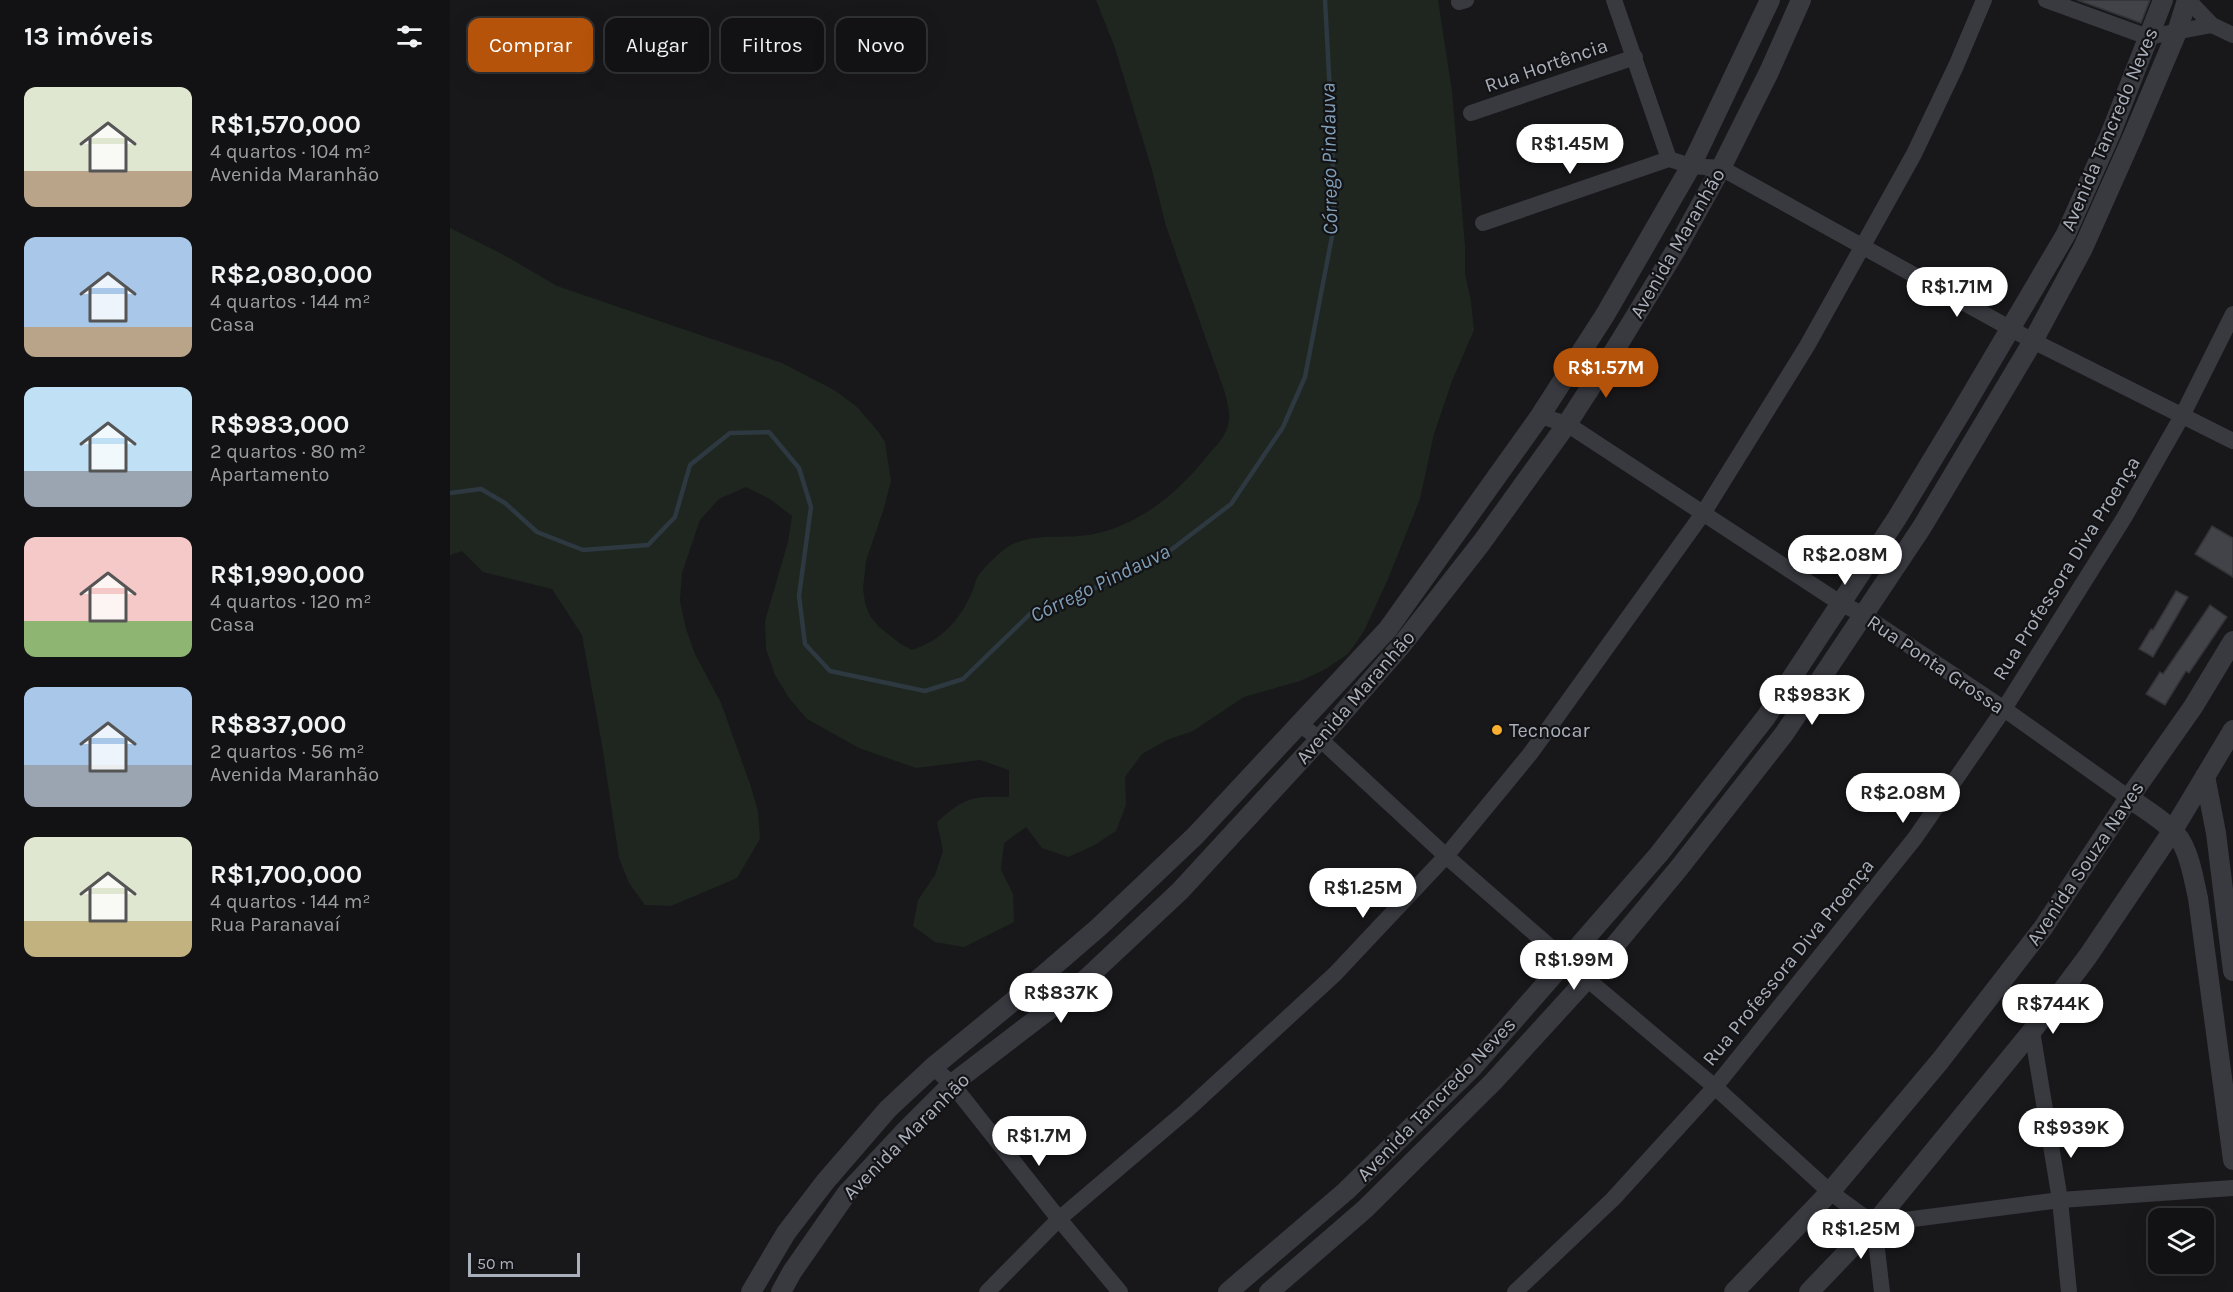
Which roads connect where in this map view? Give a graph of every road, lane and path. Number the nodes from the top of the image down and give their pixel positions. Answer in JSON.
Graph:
{"nodes":[{"id":1,"x":1614,"y":0,"type":"edge"},
{"id":2,"x":1770,"y":0,"type":"edge"},
{"id":3,"x":1801,"y":0,"type":"edge"},
{"id":4,"x":1984,"y":0,"type":"edge"},
{"id":5,"x":2046,"y":0,"type":"edge"},
{"id":6,"x":2163,"y":0,"type":"edge"},
{"id":7,"x":2187,"y":0,"type":"edge"},
{"id":8,"x":2212,"y":25,"type":"junction"},
{"id":9,"x":2177,"y":32,"type":"junction"},
{"id":10,"x":2233,"y":35,"type":"edge"},
{"id":11,"x":2148,"y":37,"type":"junction"},
{"id":12,"x":1635,"y":57,"type":"junction"},
{"id":13,"x":1471,"y":113,"type":"dead end"},
{"id":14,"x":1669,"y":159,"type":"junction"},
{"id":15,"x":1691,"y":166,"type":"junction"},
{"id":16,"x":1721,"y":168,"type":"junction"},
{"id":17,"x":1483,"y":223,"type":"dead end"},
{"id":18,"x":1864,"y":246,"type":"junction"},
{"id":19,"x":2233,"y":314,"type":"edge"},
{"id":20,"x":2010,"y":329,"type":"junction"},
{"id":21,"x":2033,"y":341,"type":"junction"},
{"id":22,"x":1540,"y":416,"type":"junction"},
{"id":23,"x":2182,"y":416,"type":"junction"},
{"id":24,"x":1567,"y":424,"type":"junction"},
{"id":25,"x":2233,"y":441,"type":"edge"},
{"id":26,"x":1704,"y":512,"type":"junction"},
{"id":27,"x":1840,"y":603,"type":"junction"},
{"id":28,"x":1862,"y":614,"type":"junction"},
{"id":29,"x":2233,"y":641,"type":"edge"},
{"id":30,"x":2004,"y":710,"type":"junction"},
{"id":31,"x":1299,"y":724,"type":"junction"},
{"id":32,"x":2233,"y":730,"type":"edge"},
{"id":33,"x":1320,"y":739,"type":"junction"},
{"id":34,"x":2205,"y":776,"type":"junction"},
{"id":35,"x":2129,"y":798,"type":"junction"},
{"id":36,"x":2173,"y":830,"type":"junction"},
{"id":37,"x":1446,"y":856,"type":"junction"},
{"id":38,"x":1566,"y":961,"type":"junction"},
{"id":39,"x":2233,"y":971,"type":"edge"},
{"id":40,"x":1587,"y":979,"type":"junction"},
{"id":41,"x":2032,"y":1031,"type":"junction"},
{"id":42,"x":933,"y":1067,"type":"junction"},
{"id":43,"x":952,"y":1084,"type":"junction"},
{"id":44,"x":1715,"y":1087,"type":"junction"},
{"id":45,"x":2233,"y":1160,"type":"edge"},
{"id":46,"x":2233,"y":1188,"type":"edge"},
{"id":47,"x":1830,"y":1192,"type":"junction"},
{"id":48,"x":2060,"y":1200,"type":"junction"},
{"id":49,"x":1059,"y":1219,"type":"junction"},
{"id":50,"x":1874,"y":1224,"type":"junction"},
{"id":51,"x":751,"y":1292,"type":"edge"},
{"id":52,"x":780,"y":1292,"type":"edge"},
{"id":53,"x":987,"y":1292,"type":"edge"},
{"id":54,"x":1120,"y":1292,"type":"edge"},
{"id":55,"x":1227,"y":1292,"type":"edge"},
{"id":56,"x":1269,"y":1292,"type":"edge"},
{"id":57,"x":1515,"y":1292,"type":"edge"},
{"id":58,"x":1734,"y":1292,"type":"edge"},
{"id":59,"x":1809,"y":1292,"type":"edge"},
{"id":60,"x":1882,"y":1292,"type":"edge"},
{"id":61,"x":2069,"y":1292,"type":"edge"}],
"edges":[{"from":1,"to":12,"type":"street"},
{"from":2,"to":15,"type":"street","name":"Avenida Maranhão"},
{"from":3,"to":16,"type":"street","name":"Avenida Maranhão"},
{"from":4,"to":18,"type":"street"},
{"from":5,"to":11,"type":"street"},
{"from":6,"to":11,"type":"street","name":"Avenida Tancredo Neves"},
{"from":7,"to":8,"type":"street"},
{"from":7,"to":9,"type":"street","name":"Avenida Tancredo Neves"},
{"from":8,"to":9,"type":"street"},
{"from":8,"to":10,"type":"street"},
{"from":9,"to":11,"type":"street"},
{"from":9,"to":21,"type":"street","name":"Avenida Tancredo Neves"},
{"from":11,"to":20,"type":"street","name":"Avenida Tancredo Neves"},
{"from":12,"to":13,"type":"street","name":"Rua Hortência"},
{"from":12,"to":14,"type":"street"},
{"from":14,"to":15,"type":"street"},
{"from":14,"to":17,"type":"street"},
{"from":15,"to":16,"type":"street"},
{"from":15,"to":22,"type":"street","name":"Avenida Maranhão"},
{"from":16,"to":18,"type":"street"},
{"from":16,"to":24,"type":"street","name":"Avenida Maranhão"},
{"from":18,"to":20,"type":"street"},
{"from":18,"to":26,"type":"street"},
{"from":19,"to":23,"type":"street","name":"Rua Professora Diva Proença"},
{"from":20,"to":21,"type":"street"},
{"from":20,"to":27,"type":"street","name":"Avenida Tancredo Neves"},
{"from":21,"to":23,"type":"street"},
{"from":21,"to":28,"type":"street","name":"Avenida Tancredo Neves"},
{"from":22,"to":24,"type":"street","name":"Rua Ponta Grossa"},
{"from":22,"to":31,"type":"street","name":"Avenida Maranhão"},
{"from":23,"to":25,"type":"street"},
{"from":23,"to":30,"type":"street","name":"Rua Professora Diva Proença"},
{"from":24,"to":26,"type":"street","name":"Rua Ponta Grossa"},
{"from":24,"to":33,"type":"street","name":"Avenida Maranhão"},
{"from":26,"to":27,"type":"street","name":"Rua Ponta Grossa"},
{"from":26,"to":37,"type":"street"},
{"from":27,"to":28,"type":"street","name":"Rua Ponta Grossa"},
{"from":27,"to":38,"type":"street","name":"Avenida Tancredo Neves"},
{"from":28,"to":30,"type":"street","name":"Rua Ponta Grossa"},
{"from":28,"to":40,"type":"street","name":"Avenida Tancredo Neves"},
{"from":29,"to":35,"type":"street","name":"Avenida Souza Naves"},
{"from":30,"to":35,"type":"street","name":"Rua Ponta Grossa"},
{"from":30,"to":44,"type":"street","name":"Rua Professora Diva Proença"},
{"from":31,"to":33,"type":"street"},
{"from":31,"to":42,"type":"street","name":"Avenida Maranhão"},
{"from":32,"to":34,"type":"street"},
{"from":33,"to":37,"type":"street"},
{"from":33,"to":43,"type":"street","name":"Avenida Maranhão"},
{"from":34,"to":36,"type":"street"},
{"from":34,"to":39,"type":"street"},
{"from":35,"to":36,"type":"street","name":"Rua Ponta Grossa"},
{"from":35,"to":47,"type":"street","name":"Avenida Souza Naves"},
{"from":36,"to":41,"type":"street"},
{"from":36,"to":45,"type":"street"},
{"from":37,"to":38,"type":"street"},
{"from":37,"to":49,"type":"street"},
{"from":38,"to":40,"type":"street"},
{"from":38,"to":55,"type":"street","name":"Avenida Tancredo Neves"},
{"from":40,"to":44,"type":"street"},
{"from":40,"to":56,"type":"street","name":"Avenida Tancredo Neves"},
{"from":41,"to":48,"type":"street"},
{"from":41,"to":50,"type":"street"},
{"from":42,"to":43,"type":"street"},
{"from":42,"to":51,"type":"street","name":"Avenida Maranhão"},
{"from":43,"to":49,"type":"street"},
{"from":43,"to":52,"type":"street","name":"Avenida Maranhão"},
{"from":44,"to":47,"type":"street"},
{"from":44,"to":57,"type":"street","name":"Rua Professora Diva Proença"},
{"from":46,"to":48,"type":"street"},
{"from":47,"to":50,"type":"street"},
{"from":47,"to":58,"type":"street","name":"Avenida Souza Naves"},
{"from":48,"to":50,"type":"street"},
{"from":48,"to":61,"type":"street"},
{"from":49,"to":53,"type":"street"},
{"from":49,"to":54,"type":"street"},
{"from":50,"to":59,"type":"street"},
{"from":50,"to":60,"type":"street"}]}
